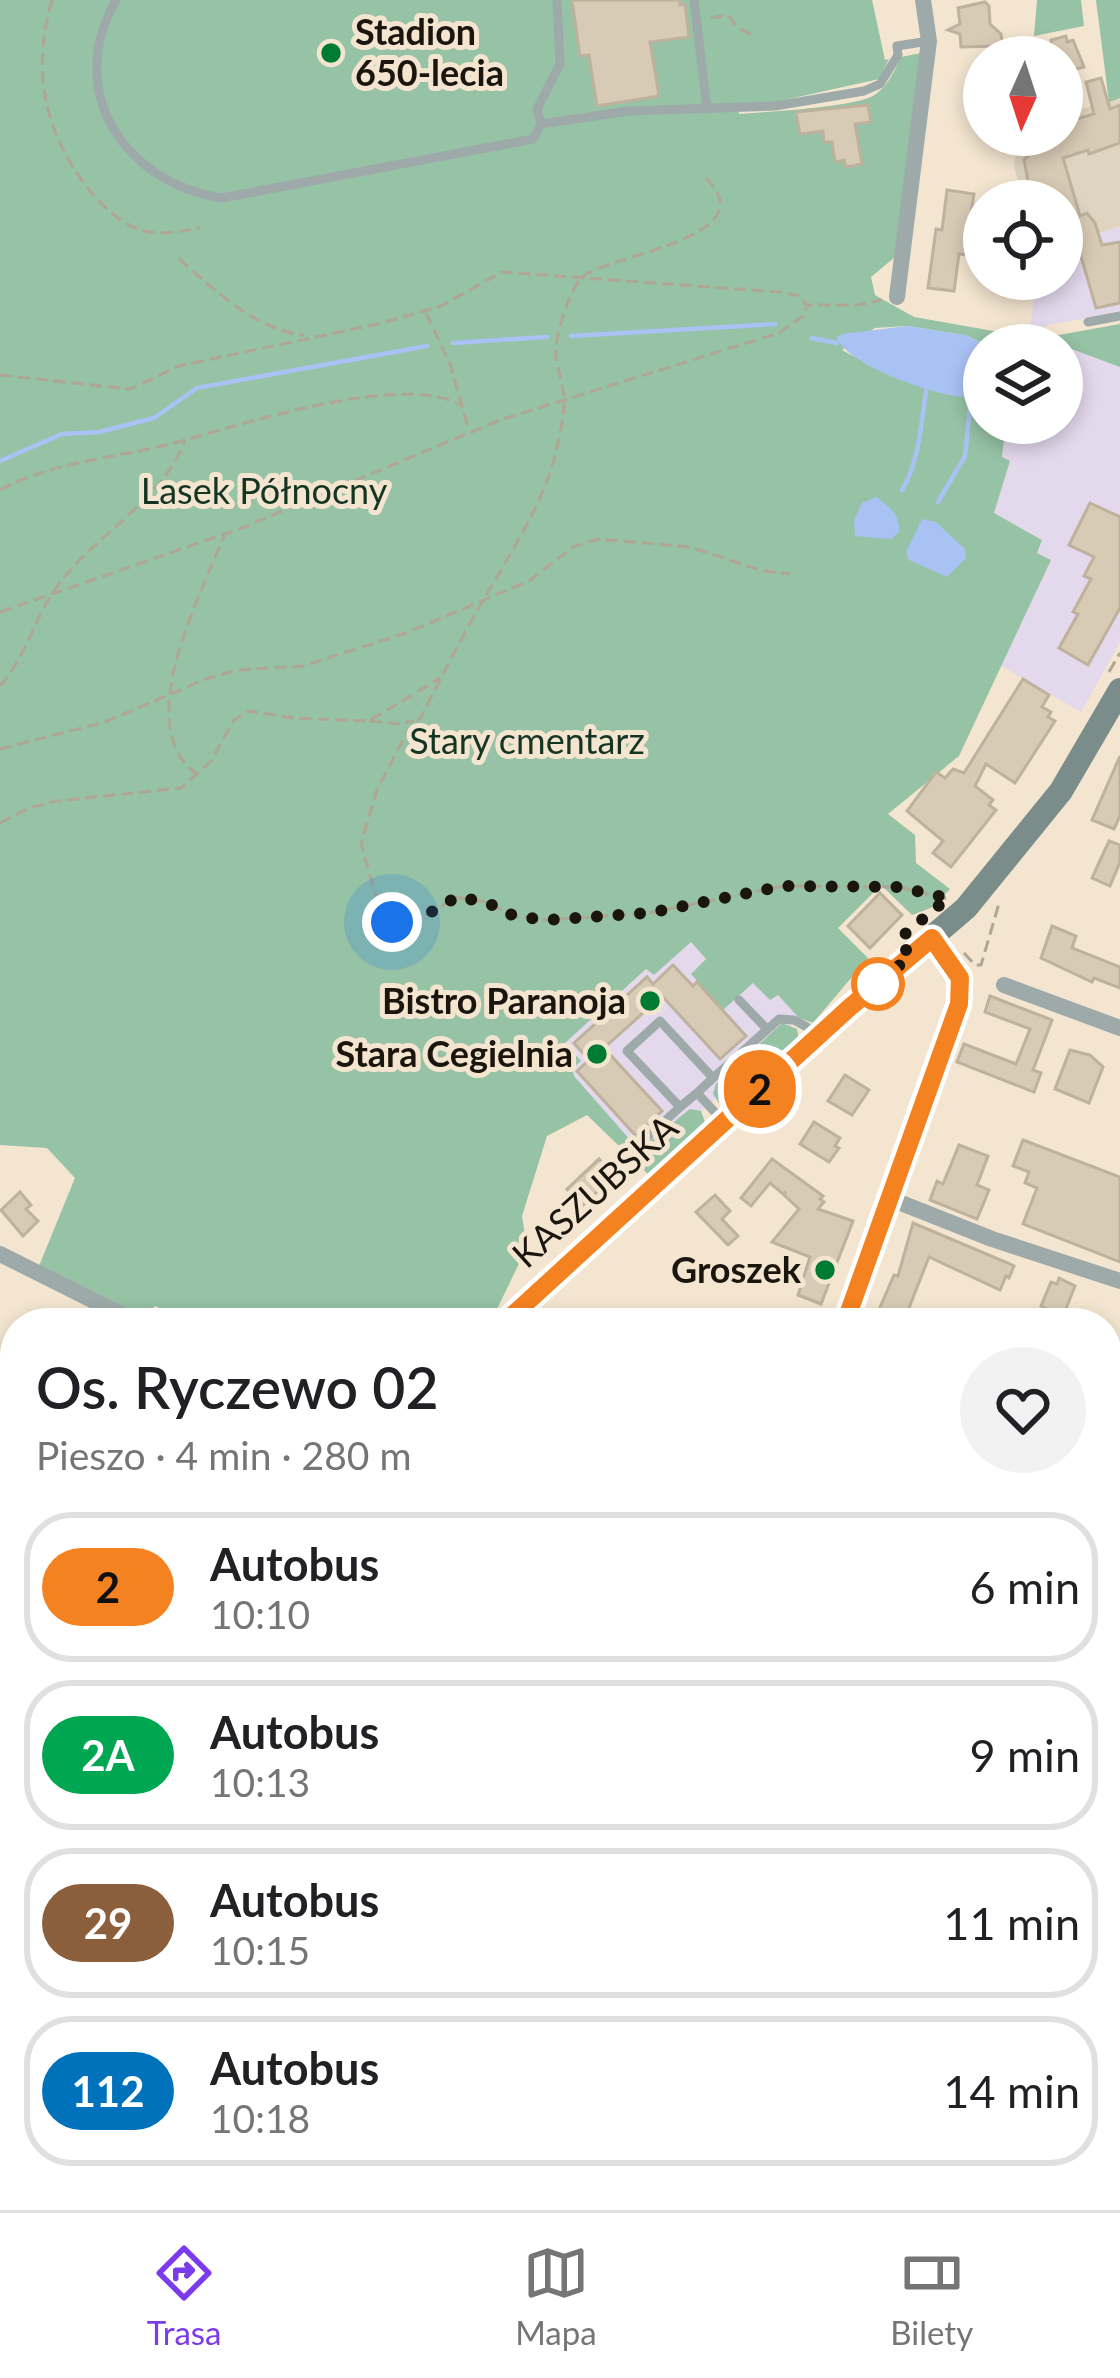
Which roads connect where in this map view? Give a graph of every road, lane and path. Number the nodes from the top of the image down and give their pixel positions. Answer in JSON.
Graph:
{"nodes":[{"id":1,"x":52,"y":0,"type":"edge"},
{"id":2,"x":116,"y":0,"type":"edge"},
{"id":3,"x":557,"y":0,"type":"edge"},
{"id":4,"x":694,"y":0,"type":"edge"},
{"id":5,"x":923,"y":0,"type":"edge"},
{"id":6,"x":698,"y":20,"type":"junction"},
{"id":7,"x":752,"y":35,"type":"dead end"},
{"id":8,"x":928,"y":41,"type":"junction"},
{"id":9,"x":707,"y":109,"type":"junction"},
{"id":10,"x":541,"y":124,"type":"junction"},
{"id":11,"x":706,"y":178,"type":"dead end"},
{"id":12,"x":200,"y":228,"type":"dead end"},
{"id":13,"x":179,"y":259,"type":"dead end"},
{"id":14,"x":581,"y":279,"type":"junction"},
{"id":15,"x":897,"y":297,"type":"joint"},
{"id":16,"x":806,"y":305,"type":"junction"},
{"id":17,"x":425,"y":311,"type":"junction"},
{"id":18,"x":1120,"y":316,"type":"edge"},
{"id":19,"x":1088,"y":322,"type":"dead end"},
{"id":20,"x":312,"y":336,"type":"junction"},
{"id":21,"x":0,"y":375,"type":"edge"},
{"id":22,"x":564,"y":402,"type":"junction"},
{"id":23,"x":462,"y":406,"type":"junction"},
{"id":24,"x":469,"y":431,"type":"junction"},
{"id":25,"x":185,"y":440,"type":"junction"},
{"id":26,"x":0,"y":490,"type":"edge"},
{"id":27,"x":225,"y":534,"type":"junction"},
{"id":28,"x":790,"y":574,"type":"dead end"},
{"id":29,"x":53,"y":593,"type":"junction"},
{"id":30,"x":482,"y":603,"type":"junction"},
{"id":31,"x":0,"y":612,"type":"edge"},
{"id":32,"x":1120,"y":653,"type":"edge"},
{"id":33,"x":441,"y":676,"type":"junction"},
{"id":34,"x":1113,"y":683,"type":"edge"},
{"id":35,"x":0,"y":686,"type":"edge"},
{"id":36,"x":170,"y":694,"type":"junction"},
{"id":37,"x":421,"y":717,"type":"junction"},
{"id":38,"x":369,"y":721,"type":"junction"},
{"id":39,"x":0,"y":749,"type":"edge"},
{"id":40,"x":198,"y":775,"type":"junction"},
{"id":41,"x":0,"y":824,"type":"edge"},
{"id":42,"x":959,"y":887,"type":"dead end"},
{"id":43,"x":1002,"y":891,"type":"dead end"},
{"id":44,"x":948,"y":898,"type":"junction"},
{"id":45,"x":939,"y":908,"type":"dead end"},
{"id":46,"x":932,"y":938,"type":"junction"},
{"id":47,"x":952,"y":962,"type":"junction"},
{"id":48,"x":981,"y":965,"type":"junction"},
{"id":49,"x":993,"y":969,"type":"dead end"},
{"id":50,"x":1004,"y":985,"type":"dead end"},
{"id":51,"x":739,"y":1000,"type":"dead end"},
{"id":52,"x":766,"y":1028,"type":"junction"},
{"id":53,"x":1120,"y":1028,"type":"edge"},
{"id":54,"x":821,"y":1034,"type":"junction"},
{"id":55,"x":712,"y":1078,"type":"junction"},
{"id":56,"x":697,"y":1093,"type":"junction"},
{"id":57,"x":680,"y":1107,"type":"junction"},
{"id":58,"x":724,"y":1122,"type":"junction"},
{"id":59,"x":642,"y":1142,"type":"dead end"},
{"id":60,"x":891,"y":1199,"type":"junction"},
{"id":61,"x":0,"y":1254,"type":"edge"},
{"id":62,"x":1120,"y":1281,"type":"edge"},
{"id":63,"x":108,"y":1308,"type":"edge"},
{"id":64,"x":520,"y":1308,"type":"edge"},
{"id":65,"x":851,"y":1308,"type":"edge"}],
"edges":[{"from":1,"to":12,"type":"path"},
{"from":2,"to":10,"type":"lane"},
{"from":3,"to":10,"type":"lane"},
{"from":4,"to":6,"type":"lane"},
{"from":5,"to":8,"type":"street"},
{"from":6,"to":7,"type":"path"},
{"from":6,"to":9,"type":"lane"},
{"from":8,"to":9,"type":"lane"},
{"from":8,"to":15,"type":"street"},
{"from":9,"to":10,"type":"lane"},
{"from":11,"to":14,"type":"path"},
{"from":13,"to":20,"type":"path"},
{"from":14,"to":16,"type":"path"},
{"from":14,"to":17,"type":"path"},
{"from":14,"to":22,"type":"path"},
{"from":15,"to":16,"type":"path"},
{"from":16,"to":22,"type":"path"},
{"from":17,"to":20,"type":"path"},
{"from":17,"to":23,"type":"path"},
{"from":18,"to":19,"type":"lane"},
{"from":20,"to":21,"type":"path"},
{"from":22,"to":24,"type":"path"},
{"from":22,"to":30,"type":"path"},
{"from":23,"to":24,"type":"path"},
{"from":23,"to":25,"type":"path"},
{"from":24,"to":27,"type":"path"},
{"from":25,"to":26,"type":"path"},
{"from":25,"to":29,"type":"path"},
{"from":27,"to":29,"type":"path"},
{"from":27,"to":36,"type":"path"},
{"from":28,"to":30,"type":"path"},
{"from":29,"to":31,"type":"path"},
{"from":29,"to":35,"type":"path"},
{"from":30,"to":33,"type":"path"},
{"from":30,"to":36,"type":"path"},
{"from":32,"to":34,"type":"path"},
{"from":33,"to":37,"type":"path"},
{"from":33,"to":38,"type":"path"},
{"from":34,"to":46,"type":"main road","name":"KASZUBSKA"},
{"from":36,"to":39,"type":"path"},
{"from":36,"to":40,"type":"path"},
{"from":37,"to":38,"type":"path"},
{"from":37,"to":44,"type":"path"},
{"from":38,"to":40,"type":"path"},
{"from":40,"to":41,"type":"path"},
{"from":42,"to":44,"type":"path"},
{"from":43,"to":48,"type":"path"},
{"from":44,"to":45,"type":"path"},
{"from":46,"to":47,"type":"street"},
{"from":46,"to":54,"type":"main road","name":"KASZUBSKA"},
{"from":47,"to":48,"type":"path"},
{"from":47,"to":60,"type":"street"},
{"from":48,"to":49,"type":"path"},
{"from":50,"to":53,"type":"street"},
{"from":51,"to":52,"type":"lane"},
{"from":52,"to":54,"type":"lane"},
{"from":52,"to":55,"type":"lane"},
{"from":54,"to":58,"type":"main road","name":"KASZUBSKA"},
{"from":55,"to":56,"type":"lane"},
{"from":55,"to":57,"type":"lane"},
{"from":56,"to":57,"type":"lane"},
{"from":56,"to":58,"type":"lane"},
{"from":57,"to":59,"type":"lane"},
{"from":58,"to":64,"type":"main road","name":"KASZUBSKA"},
{"from":60,"to":62,"type":"street"},
{"from":60,"to":65,"type":"street"},
{"from":61,"to":63,"type":"street"}]}
